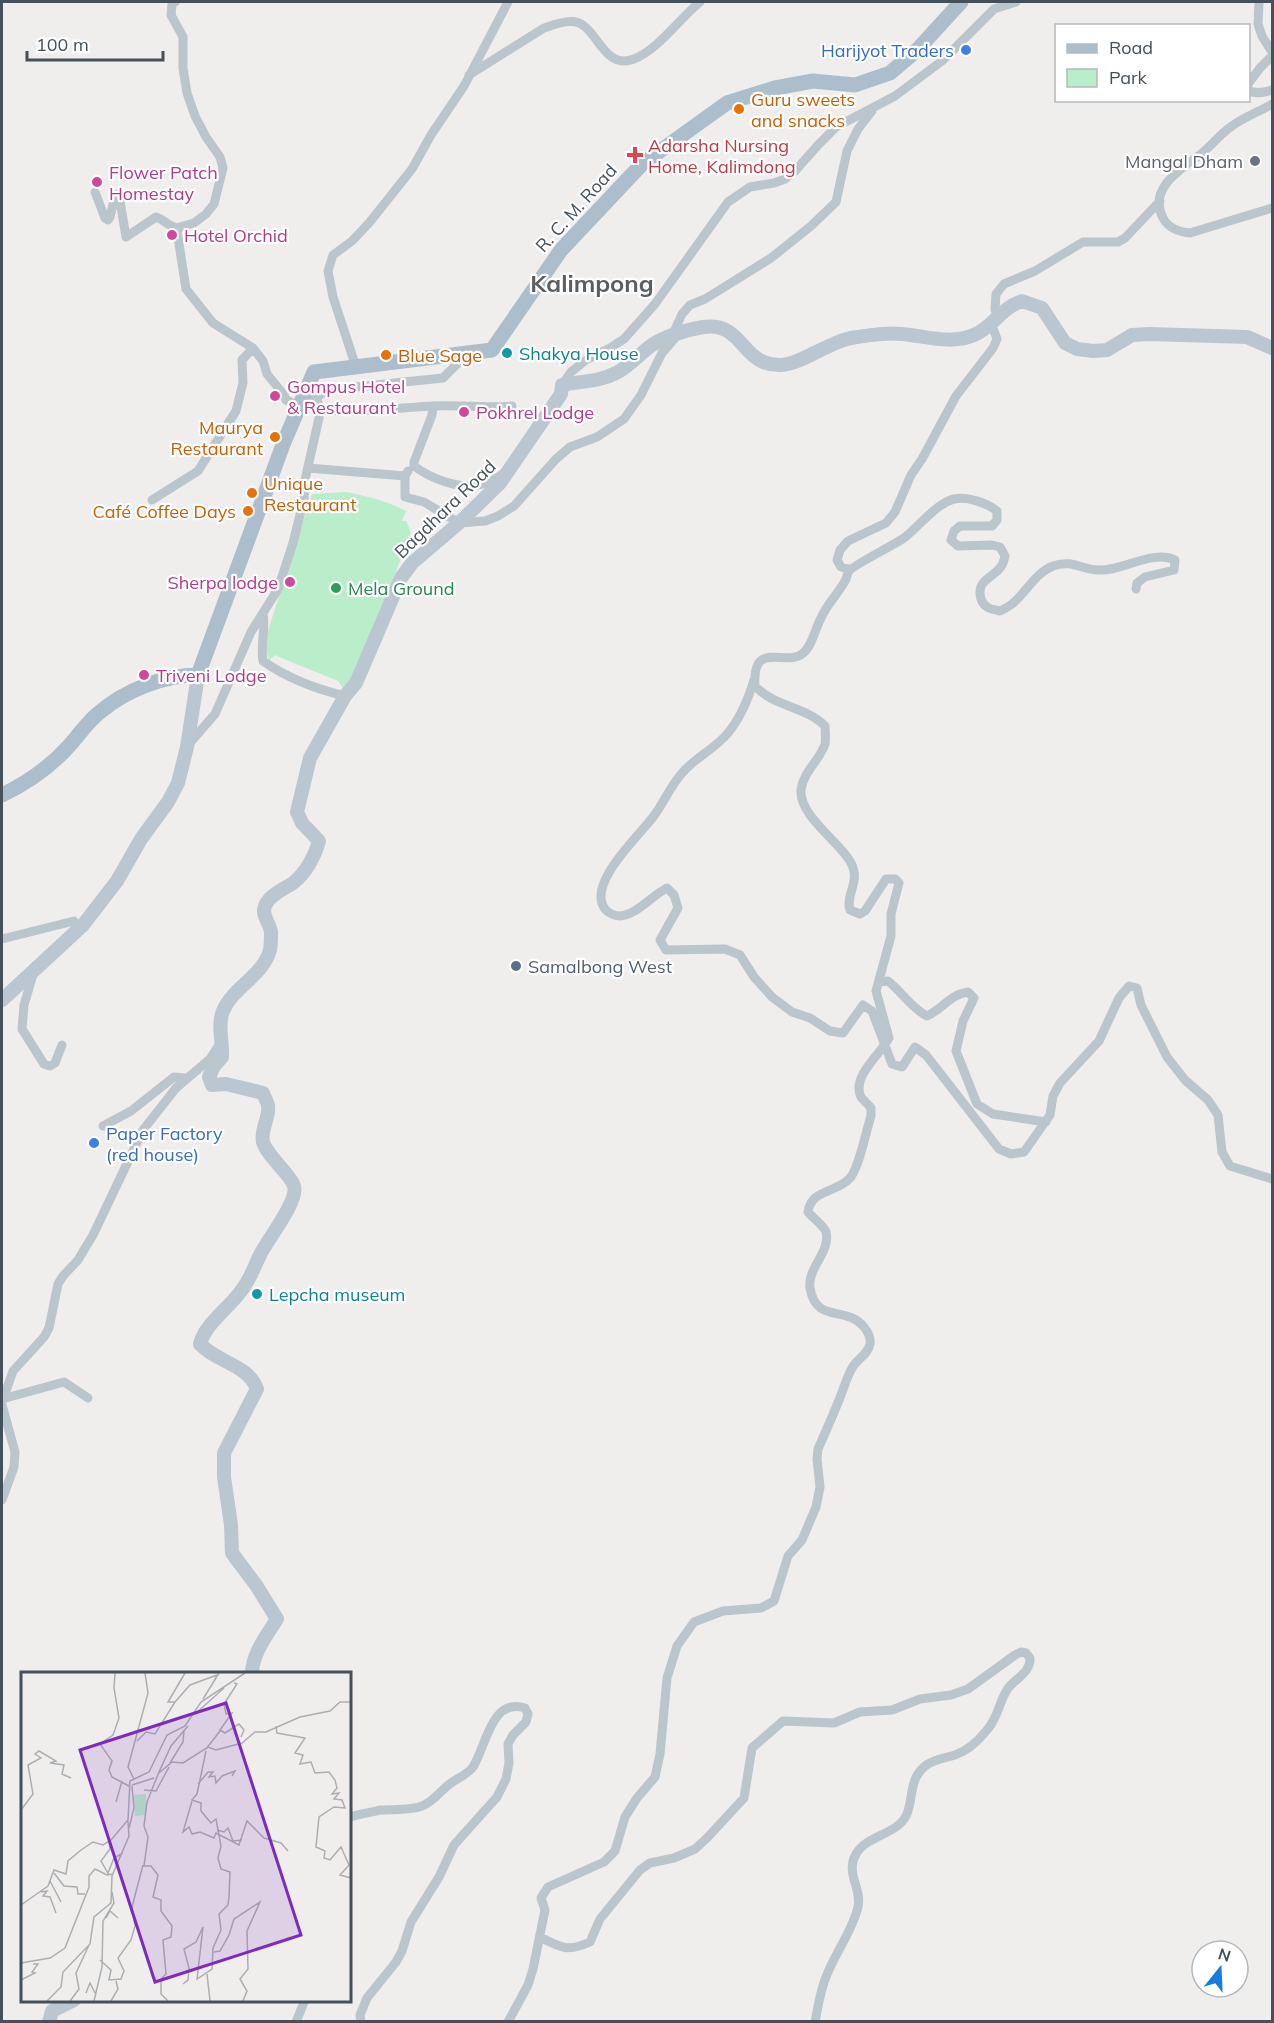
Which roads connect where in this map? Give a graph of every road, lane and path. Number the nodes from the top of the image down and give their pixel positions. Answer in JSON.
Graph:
{"nodes":[{"id":1,"x":175,"y":2,"type":"edge"},
{"id":2,"x":508,"y":2,"type":"edge"},
{"id":3,"x":700,"y":2,"type":"edge"},
{"id":4,"x":961,"y":2,"type":"edge"},
{"id":5,"x":1016,"y":2,"type":"edge"},
{"id":6,"x":1259,"y":2,"type":"edge"},
{"id":7,"x":1272,"y":54,"type":"edge"},
{"id":8,"x":469,"y":75,"type":"junction"},
{"id":9,"x":1250,"y":81,"type":"edge"},
{"id":10,"x":1250,"y":90,"type":"edge"},
{"id":11,"x":1272,"y":90,"type":"edge"},
{"id":12,"x":1272,"y":104,"type":"edge"},
{"id":13,"x":876,"y":107,"type":"junction"},
{"id":14,"x":95,"y":192,"type":"dead end"},
{"id":15,"x":1160,"y":201,"type":"junction"},
{"id":16,"x":1272,"y":208,"type":"edge"},
{"id":17,"x":178,"y":228,"type":"junction"},
{"id":18,"x":994,"y":320,"type":"junction"},
{"id":19,"x":676,"y":335,"type":"junction"},
{"id":20,"x":253,"y":348,"type":"junction"},
{"id":21,"x":1272,"y":348,"type":"edge"},
{"id":22,"x":467,"y":354,"type":"junction"},
{"id":23,"x":356,"y":367,"type":"junction"},
{"id":24,"x":562,"y":385,"type":"junction"},
{"id":25,"x":309,"y":401,"type":"junction"},
{"id":26,"x":433,"y":406,"type":"junction"},
{"id":27,"x":512,"y":406,"type":"dead end"},
{"id":28,"x":414,"y":462,"type":"junction"},
{"id":29,"x":308,"y":468,"type":"junction"},
{"id":30,"x":511,"y":469,"type":"junction"},
{"id":31,"x":405,"y":476,"type":"junction"},
{"id":32,"x":152,"y":500,"type":"dead end"},
{"id":33,"x":459,"y":523,"type":"junction"},
{"id":34,"x":849,"y":569,"type":"junction"},
{"id":35,"x":1136,"y":589,"type":"dead end"},
{"id":36,"x":263,"y":613,"type":"junction"},
{"id":37,"x":198,"y":675,"type":"junction"},
{"id":38,"x":755,"y":678,"type":"junction"},
{"id":39,"x":345,"y":696,"type":"junction"},
{"id":40,"x":187,"y":747,"type":"junction"},
{"id":41,"x":2,"y":795,"type":"edge"},
{"id":42,"x":74,"y":921,"type":"dead end"},
{"id":43,"x":2,"y":939,"type":"edge"},
{"id":44,"x":35,"y":968,"type":"junction"},
{"id":45,"x":879,"y":982,"type":"junction"},
{"id":46,"x":2,"y":1000,"type":"edge"},
{"id":47,"x":222,"y":1040,"type":"junction"},
{"id":48,"x":62,"y":1045,"type":"dead end"},
{"id":49,"x":885,"y":1045,"type":"junction"},
{"id":50,"x":185,"y":1078,"type":"junction"},
{"id":51,"x":1046,"y":1122,"type":"junction"},
{"id":52,"x":103,"y":1126,"type":"dead end"},
{"id":53,"x":1272,"y":1179,"type":"edge"},
{"id":54,"x":88,"y":1398,"type":"dead end"},
{"id":55,"x":2,"y":1402,"type":"edge"},
{"id":56,"x":2,"y":1500,"type":"edge"},
{"id":57,"x":252,"y":1672,"type":"edge"},
{"id":58,"x":351,"y":1816,"type":"edge"},
{"id":59,"x":540,"y":1937,"type":"junction"},
{"id":60,"x":72,"y":2002,"type":"edge"},
{"id":61,"x":305,"y":2002,"type":"edge"},
{"id":62,"x":49,"y":2022,"type":"edge"},
{"id":63,"x":296,"y":2022,"type":"edge"},
{"id":64,"x":361,"y":2022,"type":"edge"},
{"id":65,"x":508,"y":2022,"type":"edge"},
{"id":66,"x":815,"y":2022,"type":"edge"}],
"edges":[{"from":1,"to":17,"type":"street"},
{"from":2,"to":8,"type":"street"},
{"from":3,"to":8,"type":"street"},
{"from":4,"to":22,"type":"main road","name":"R. C. M. Road"},
{"from":5,"to":13,"type":"street"},
{"from":6,"to":7,"type":"street"},
{"from":7,"to":9,"type":"street"},
{"from":8,"to":23,"type":"street"},
{"from":10,"to":11,"type":"street"},
{"from":12,"to":15,"type":"street"},
{"from":13,"to":19,"type":"street"},
{"from":13,"to":24,"type":"street"},
{"from":14,"to":17,"type":"street"},
{"from":15,"to":16,"type":"street"},
{"from":15,"to":18,"type":"street"},
{"from":17,"to":20,"type":"street"},
{"from":18,"to":19,"type":"street"},
{"from":18,"to":21,"type":"street"},
{"from":18,"to":34,"type":"street"},
{"from":19,"to":24,"type":"street"},
{"from":19,"to":33,"type":"street"},
{"from":20,"to":25,"type":"street"},
{"from":20,"to":32,"type":"street"},
{"from":22,"to":23,"type":"main road","name":"R. C. M. Road"},
{"from":22,"to":25,"type":"street"},
{"from":23,"to":25,"type":"main road","name":"R. C. M. Road"},
{"from":24,"to":30,"type":"street","name":"Bagdhara Road"},
{"from":25,"to":26,"type":"street"},
{"from":25,"to":29,"type":"street"},
{"from":25,"to":37,"type":"main road","name":"R. C. M. Road"},
{"from":26,"to":27,"type":"street"},
{"from":26,"to":28,"type":"street"},
{"from":28,"to":30,"type":"street"},
{"from":28,"to":31,"type":"street"},
{"from":29,"to":31,"type":"street"},
{"from":29,"to":36,"type":"street"},
{"from":30,"to":33,"type":"street","name":"Bagdhara Road"},
{"from":31,"to":33,"type":"street"},
{"from":33,"to":39,"type":"street","name":"Bagdhara Road"},
{"from":34,"to":35,"type":"street"},
{"from":34,"to":38,"type":"street"},
{"from":36,"to":39,"type":"street"},
{"from":36,"to":40,"type":"street"},
{"from":37,"to":40,"type":"street"},
{"from":37,"to":41,"type":"main road"},
{"from":38,"to":45,"type":"street"},
{"from":38,"to":49,"type":"street"},
{"from":39,"to":47,"type":"street","name":"Bagdhara Road"},
{"from":40,"to":44,"type":"street"},
{"from":42,"to":43,"type":"street"},
{"from":44,"to":46,"type":"street"},
{"from":44,"to":48,"type":"street"},
{"from":45,"to":49,"type":"street"},
{"from":45,"to":51,"type":"street"},
{"from":47,"to":50,"type":"street"},
{"from":47,"to":57,"type":"street"},
{"from":49,"to":51,"type":"street"},
{"from":49,"to":59,"type":"street"},
{"from":50,"to":52,"type":"street"},
{"from":50,"to":55,"type":"street"},
{"from":51,"to":53,"type":"street"},
{"from":54,"to":55,"type":"street"},
{"from":55,"to":56,"type":"street"},
{"from":58,"to":64,"type":"street"},
{"from":59,"to":65,"type":"street"},
{"from":59,"to":66,"type":"street"},
{"from":60,"to":62,"type":"street"},
{"from":61,"to":63,"type":"street"}]}
